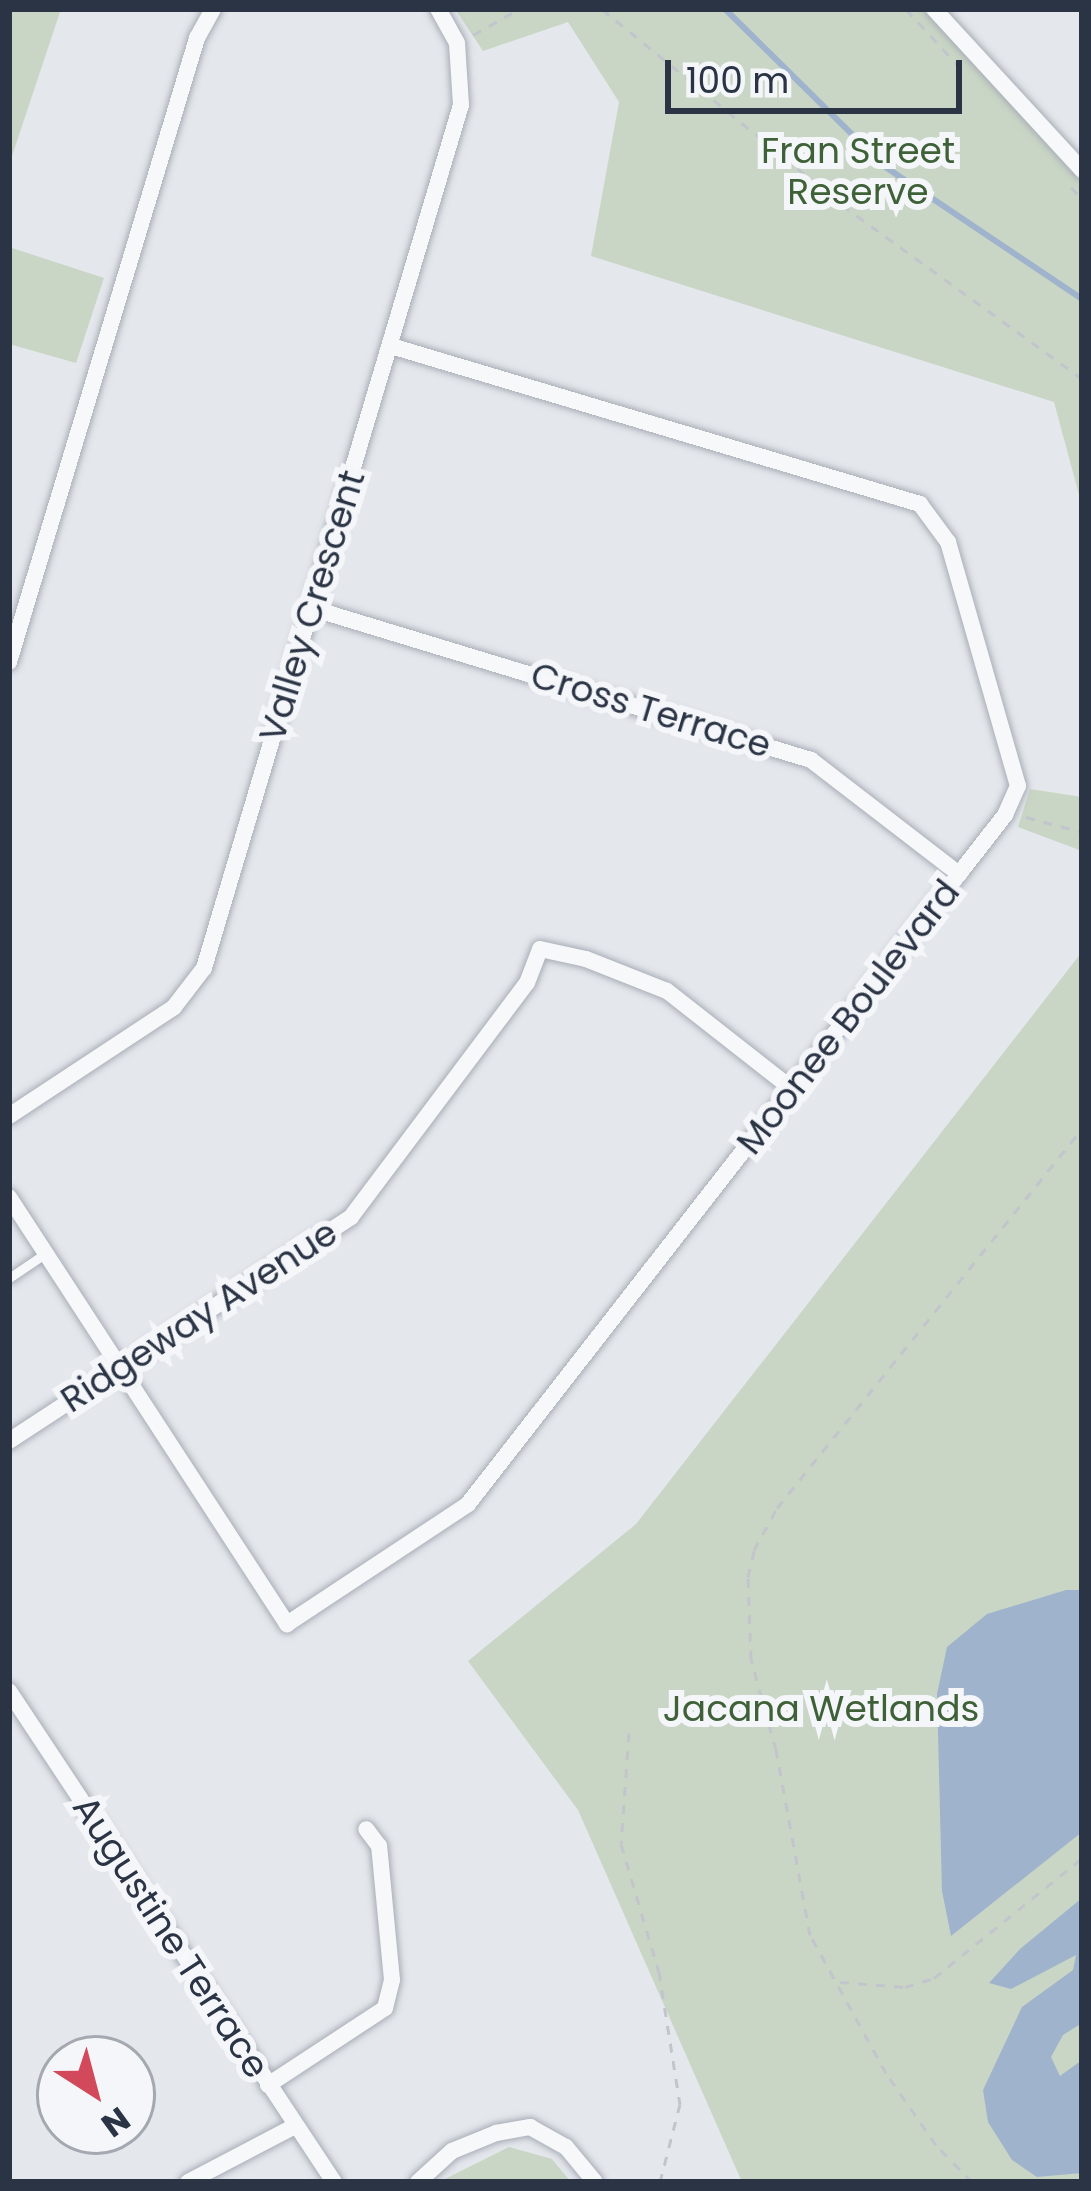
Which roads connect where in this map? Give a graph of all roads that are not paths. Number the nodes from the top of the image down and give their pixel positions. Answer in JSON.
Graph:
{"nodes":[{"id":1,"x":212,"y":9,"type":"edge"},
{"id":2,"x":438,"y":9,"type":"edge"},
{"id":3,"x":934,"y":9,"type":"edge"},
{"id":4,"x":1082,"y":170,"type":"edge"},
{"id":5,"x":391,"y":346,"type":"junction"},
{"id":6,"x":311,"y":608,"type":"junction"},
{"id":7,"x":9,"y":662,"type":"edge"},
{"id":8,"x":959,"y":874,"type":"junction"},
{"id":9,"x":792,"y":1089,"type":"junction"},
{"id":10,"x":9,"y":1116,"type":"edge"},
{"id":11,"x":9,"y":1197,"type":"edge"},
{"id":12,"x":46,"y":1253,"type":"junction"},
{"id":13,"x":9,"y":1278,"type":"edge"},
{"id":14,"x":122,"y":1367,"type":"junction"},
{"id":15,"x":9,"y":1441,"type":"edge"},
{"id":16,"x":9,"y":1691,"type":"edge"},
{"id":17,"x":366,"y":1829,"type":"dead end"},
{"id":18,"x":268,"y":2085,"type":"junction"},
{"id":19,"x":295,"y":2126,"type":"junction"},
{"id":20,"x":188,"y":2182,"type":"edge"},
{"id":21,"x":334,"y":2182,"type":"edge"},
{"id":22,"x":418,"y":2182,"type":"edge"},
{"id":23,"x":595,"y":2182,"type":"edge"}],
"edges":[{"from":1,"to":7,"type":"street"},
{"from":2,"to":5,"type":"street","name":"Valley Crescent"},
{"from":3,"to":4,"type":"street"},
{"from":5,"to":6,"type":"street","name":"Valley Crescent"},
{"from":5,"to":8,"type":"street","name":"Moonee Boulevard"},
{"from":6,"to":8,"type":"street","name":"Cross Terrace"},
{"from":6,"to":10,"type":"street","name":"Valley Crescent"},
{"from":8,"to":9,"type":"street","name":"Moonee Boulevard"},
{"from":9,"to":14,"type":"street","name":"Ridgeway Avenue"},
{"from":9,"to":14,"type":"street","name":"Moonee Boulevard"},
{"from":11,"to":12,"type":"street"},
{"from":12,"to":13,"type":"lane"},
{"from":12,"to":14,"type":"street"},
{"from":14,"to":15,"type":"street","name":"Ridgeway Avenue"},
{"from":16,"to":18,"type":"street","name":"Augustine Terrace"},
{"from":17,"to":18,"type":"street"},
{"from":18,"to":19,"type":"street","name":"Augustine Terrace"},
{"from":19,"to":20,"type":"street"},
{"from":19,"to":21,"type":"street","name":"Augustine Terrace"},
{"from":22,"to":23,"type":"street"}]}
